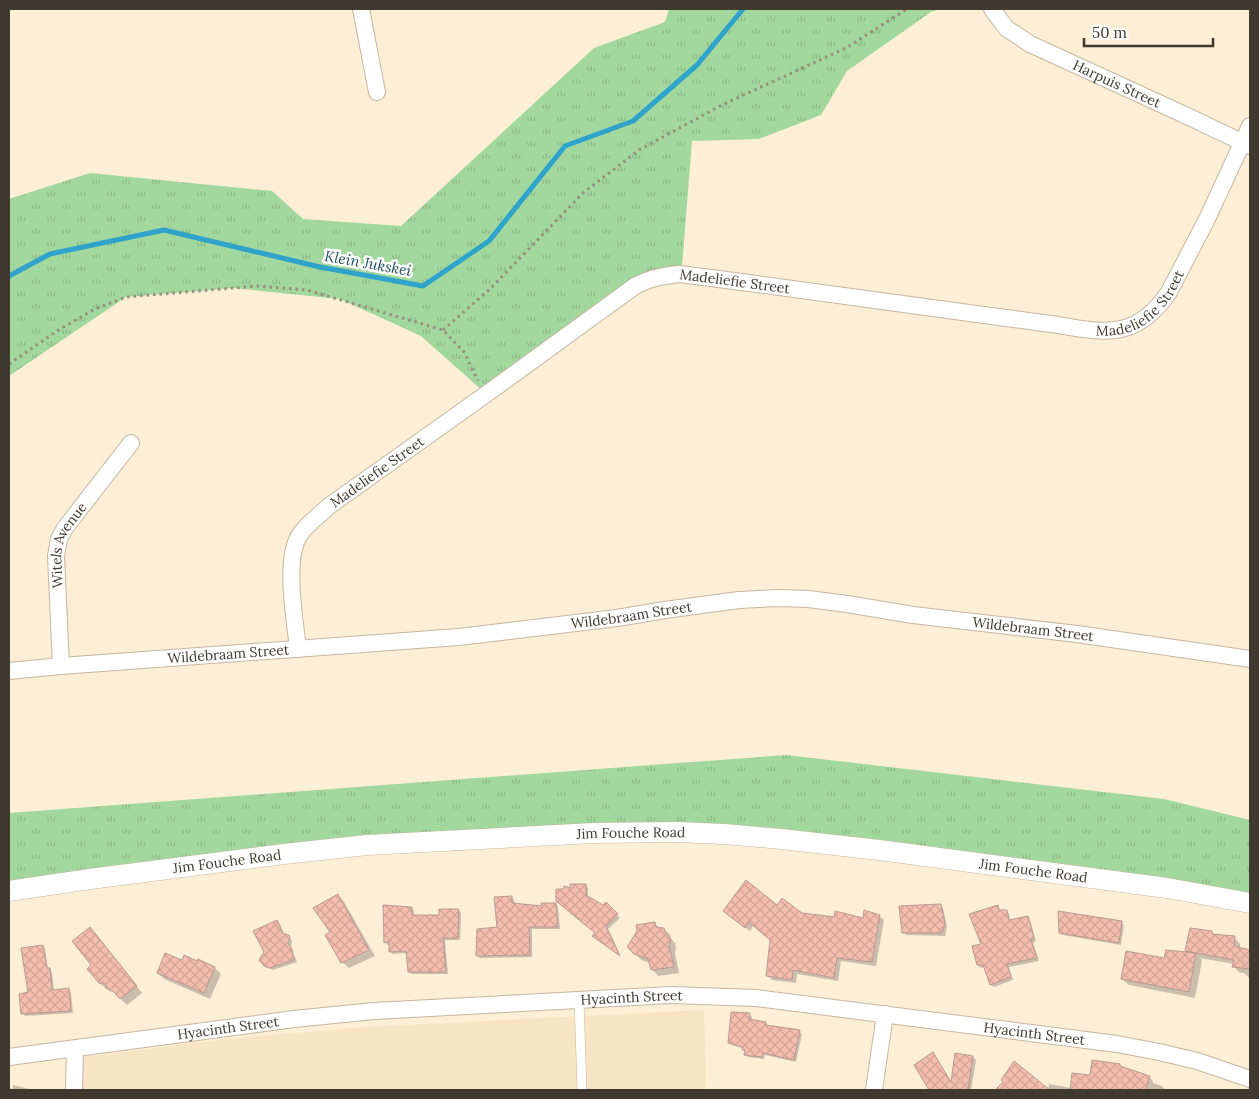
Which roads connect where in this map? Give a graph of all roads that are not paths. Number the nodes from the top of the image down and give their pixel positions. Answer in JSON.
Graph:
{"nodes":[{"id":1,"x":361,"y":9,"type":"edge"},
{"id":2,"x":992,"y":9,"type":"edge"},
{"id":3,"x":377,"y":92,"type":"dead end"},
{"id":4,"x":1250,"y":126,"type":"edge"},
{"id":5,"x":1246,"y":144,"type":"edge"},
{"id":6,"x":131,"y":443,"type":"dead end"},
{"id":7,"x":298,"y":648,"type":"junction"},
{"id":8,"x":1250,"y":659,"type":"edge"},
{"id":9,"x":61,"y":666,"type":"junction"},
{"id":10,"x":9,"y":671,"type":"edge"},
{"id":11,"x":9,"y":890,"type":"edge"},
{"id":12,"x":1250,"y":903,"type":"edge"},
{"id":13,"x":579,"y":999,"type":"junction"},
{"id":14,"x":885,"y":1014,"type":"junction"},
{"id":15,"x":75,"y":1049,"type":"junction"},
{"id":16,"x":9,"y":1057,"type":"edge"},
{"id":17,"x":1250,"y":1079,"type":"edge"},
{"id":18,"x":74,"y":1090,"type":"edge"},
{"id":19,"x":582,"y":1090,"type":"edge"},
{"id":20,"x":874,"y":1090,"type":"edge"}],
"edges":[{"from":1,"to":3,"type":"street"},
{"from":2,"to":5,"type":"street","name":"Harpuis Street"},
{"from":4,"to":5,"type":"street","name":"Madeliefie Street"},
{"from":5,"to":7,"type":"street","name":"Madeliefie Street"},
{"from":6,"to":9,"type":"street","name":"Witels Avenue"},
{"from":7,"to":8,"type":"street","name":"Wildebraam Street"},
{"from":7,"to":9,"type":"street","name":"Wildebraam Street"},
{"from":9,"to":10,"type":"street","name":"Wildebraam Street"},
{"from":11,"to":12,"type":"street","name":"Jim Fouche Road"},
{"from":13,"to":14,"type":"street","name":"Hyacinth Street"},
{"from":13,"to":15,"type":"street","name":"Hyacinth Street"},
{"from":13,"to":19,"type":"lane"},
{"from":14,"to":17,"type":"street","name":"Hyacinth Street"},
{"from":14,"to":20,"type":"street"},
{"from":15,"to":16,"type":"street","name":"Hyacinth Street"},
{"from":15,"to":18,"type":"street"}]}
